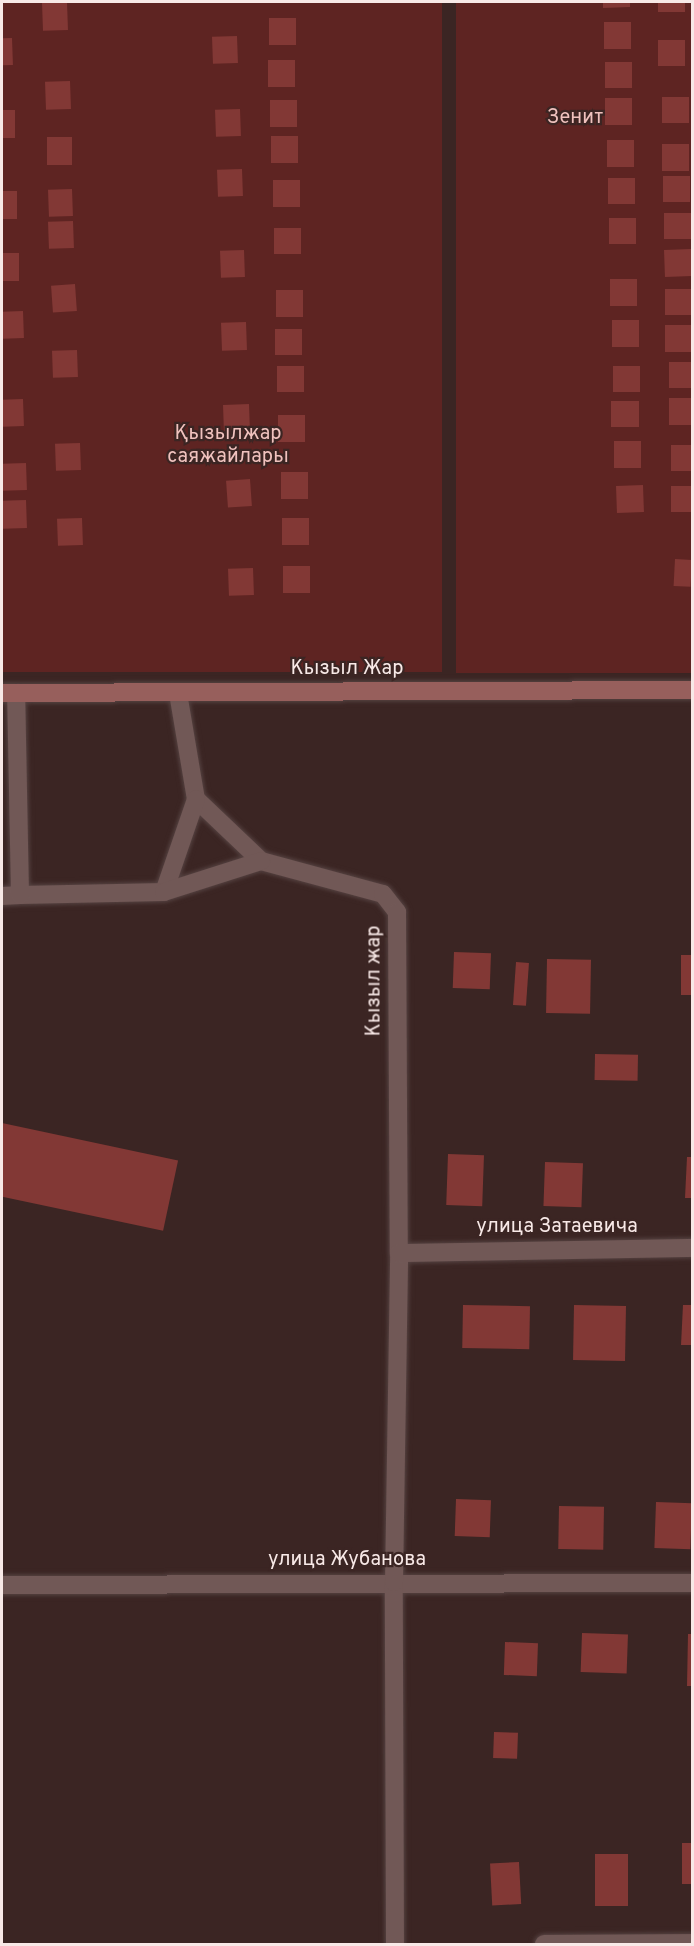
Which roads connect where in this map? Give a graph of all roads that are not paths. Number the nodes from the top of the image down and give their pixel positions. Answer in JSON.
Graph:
{"nodes":[{"id":1,"x":693,"y":690,"type":"edge"},
{"id":2,"x":9,"y":693,"type":"edge"},
{"id":3,"x":178,"y":693,"type":"junction"},
{"id":4,"x":196,"y":799,"type":"junction"},
{"id":5,"x":261,"y":861,"type":"junction"},
{"id":6,"x":164,"y":892,"type":"junction"},
{"id":7,"x":21,"y":895,"type":"junction"},
{"id":8,"x":2,"y":896,"type":"edge"},
{"id":9,"x":693,"y":1248,"type":"edge"},
{"id":10,"x":399,"y":1253,"type":"junction"},
{"id":11,"x":394,"y":1582,"type":"junction"},
{"id":12,"x":693,"y":1583,"type":"edge"},
{"id":13,"x":2,"y":1585,"type":"edge"},
{"id":14,"x":693,"y":1943,"type":"edge"},
{"id":15,"x":394,"y":1944,"type":"edge"},
{"id":16,"x":544,"y":1944,"type":"edge"}],
"edges":[{"from":1,"to":3,"type":"main road","name":"Кызыл Жар"},
{"from":2,"to":3,"type":"main road","name":"Кызыл Жар"},
{"from":2,"to":7,"type":"street"},
{"from":3,"to":4,"type":"street"},
{"from":4,"to":5,"type":"street","name":"Кызыл жар"},
{"from":4,"to":6,"type":"street"},
{"from":5,"to":6,"type":"street"},
{"from":5,"to":10,"type":"street","name":"Кызыл жар"},
{"from":6,"to":7,"type":"street"},
{"from":7,"to":8,"type":"street"},
{"from":9,"to":10,"type":"street","name":"улица Затаевича"},
{"from":10,"to":11,"type":"street","name":"Кызыл жар"},
{"from":11,"to":12,"type":"street","name":"улица Жубанова"},
{"from":11,"to":13,"type":"street","name":"улица Жубанова"},
{"from":11,"to":15,"type":"street","name":"Кызыл жар"},
{"from":14,"to":16,"type":"street"}]}
